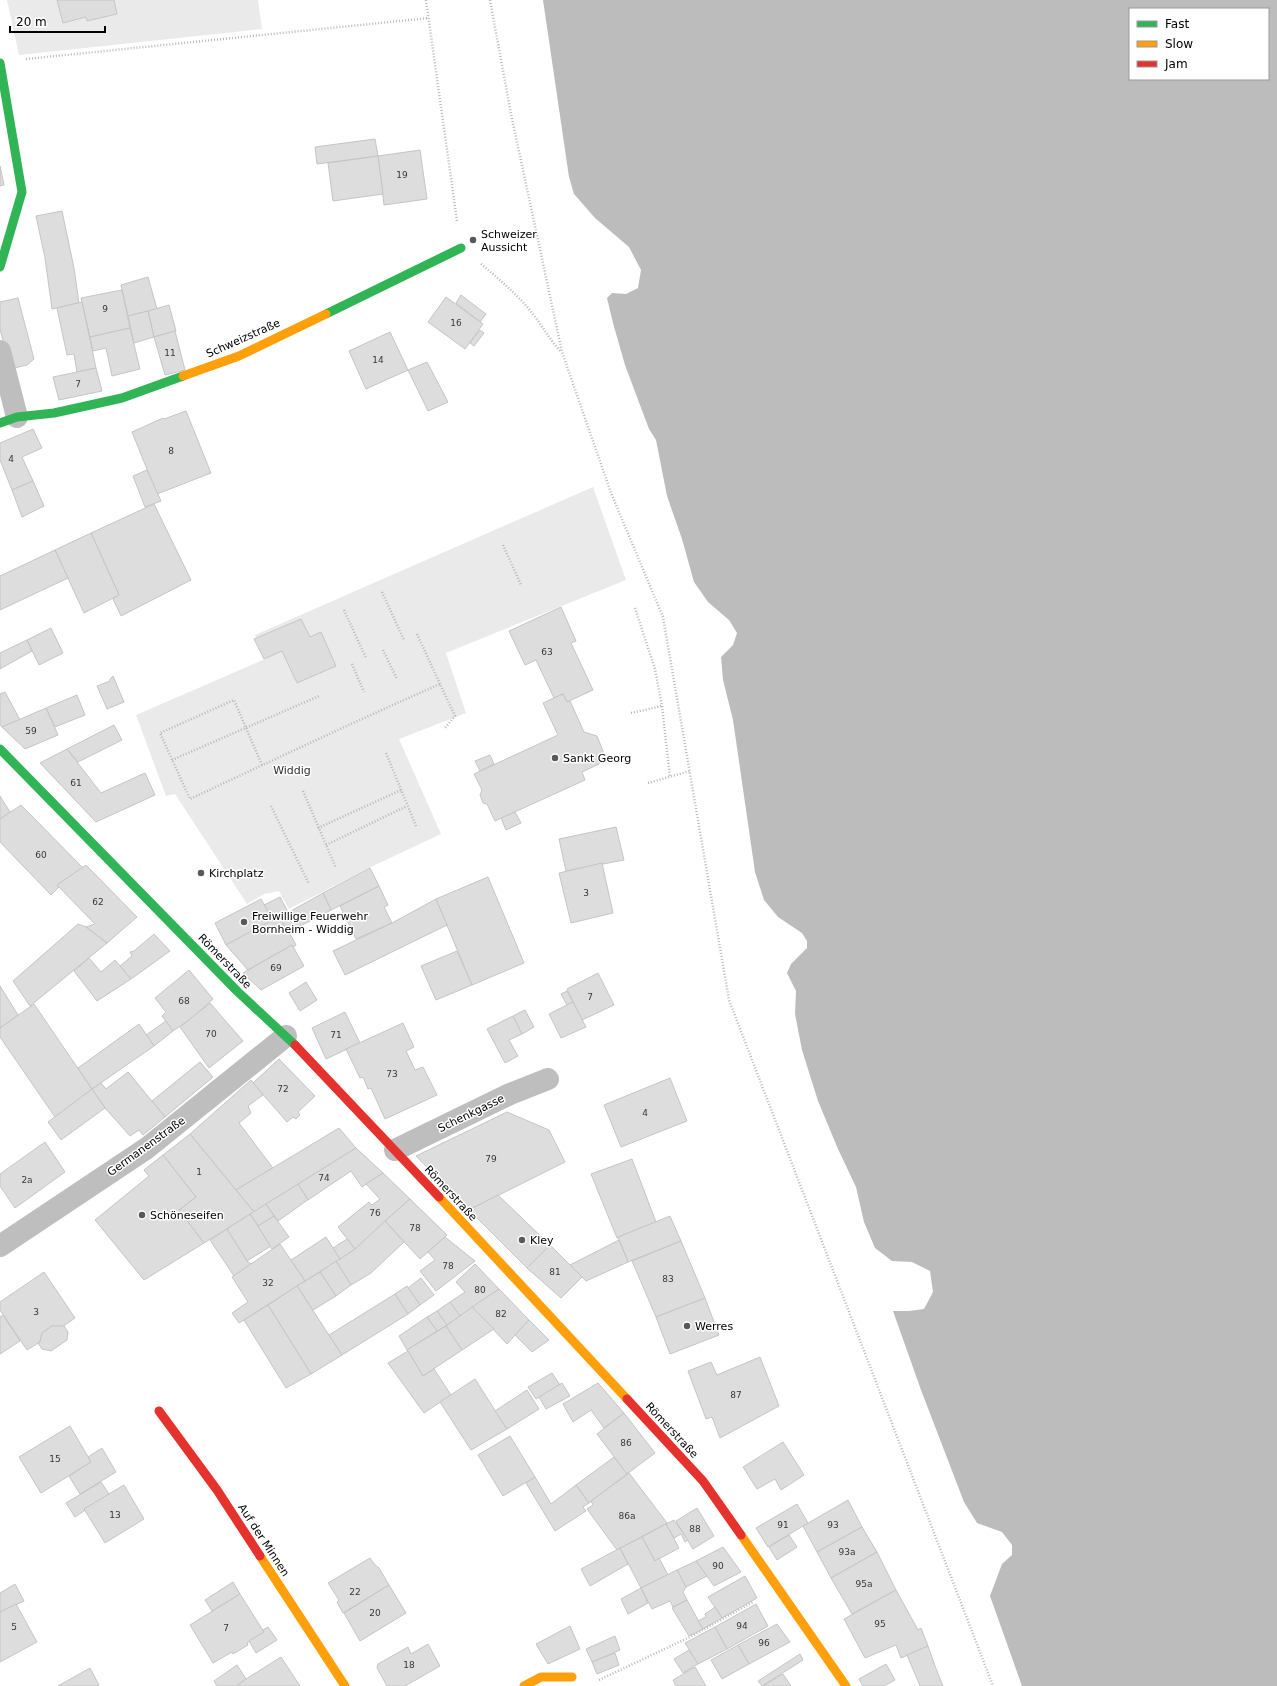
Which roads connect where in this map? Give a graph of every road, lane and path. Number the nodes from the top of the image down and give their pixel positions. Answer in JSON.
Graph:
{"nodes":[{"id":1,"x":426,"y":0,"type":"edge"},
{"id":2,"x":490,"y":0,"type":"edge"},
{"id":3,"x":429,"y":18,"type":"junction"},
{"id":4,"x":24,"y":59,"type":"dead end"},
{"id":5,"x":0,"y":63,"type":"edge"},
{"id":6,"x":461,"y":248,"type":"junction"},
{"id":7,"x":0,"y":267,"type":"edge"},
{"id":8,"x":0,"y":351,"type":"edge"},
{"id":9,"x":562,"y":352,"type":"junction"},
{"id":10,"x":8,"y":420,"type":"edge"},
{"id":11,"x":503,"y":545,"type":"dead end"},
{"id":12,"x":521,"y":585,"type":"dead end"},
{"id":13,"x":382,"y":592,"type":"dead end"},
{"id":14,"x":635,"y":608,"type":"dead end"},
{"id":15,"x":344,"y":610,"type":"dead end"},
{"id":16,"x":417,"y":634,"type":"dead end"},
{"id":17,"x":404,"y":640,"type":"dead end"},
{"id":18,"x":383,"y":650,"type":"dead end"},
{"id":19,"x":366,"y":658,"type":"dead end"},
{"id":20,"x":352,"y":664,"type":"dead end"},
{"id":21,"x":397,"y":679,"type":"dead end"},
{"id":22,"x":440,"y":684,"type":"junction"},
{"id":23,"x":364,"y":692,"type":"dead end"},
{"id":24,"x":320,"y":696,"type":"dead end"},
{"id":25,"x":662,"y":706,"type":"junction"},
{"id":26,"x":631,"y":713,"type":"dead end"},
{"id":27,"x":245,"y":727,"type":"junction"},
{"id":28,"x":445,"y":728,"type":"dead end"},
{"id":29,"x":0,"y":749,"type":"edge"},
{"id":30,"x":386,"y":753,"type":"dead end"},
{"id":31,"x":172,"y":760,"type":"junction"},
{"id":32,"x":262,"y":765,"type":"junction"},
{"id":33,"x":690,"y":772,"type":"junction"},
{"id":34,"x":670,"y":777,"type":"junction"},
{"id":35,"x":648,"y":783,"type":"dead end"},
{"id":36,"x":401,"y":790,"type":"junction"},
{"id":37,"x":303,"y":791,"type":"dead end"},
{"id":38,"x":271,"y":806,"type":"dead end"},
{"id":39,"x":407,"y":806,"type":"junction"},
{"id":40,"x":416,"y":826,"type":"dead end"},
{"id":41,"x":318,"y":828,"type":"junction"},
{"id":42,"x":326,"y":845,"type":"junction"},
{"id":43,"x":336,"y":868,"type":"dead end"},
{"id":44,"x":309,"y":884,"type":"dead end"},
{"id":45,"x":286,"y":1036,"type":"junction"},
{"id":46,"x":548,"y":1079,"type":"dead end"},
{"id":47,"x":395,"y":1150,"type":"junction"},
{"id":48,"x":0,"y":1246,"type":"edge"},
{"id":49,"x":159,"y":1411,"type":"dead end"},
{"id":50,"x":778,"y":1588,"type":"junction"},
{"id":51,"x":572,"y":1677,"type":"joint"},
{"id":52,"x":346,"y":1686,"type":"edge"},
{"id":53,"x":524,"y":1686,"type":"edge"},
{"id":54,"x":846,"y":1686,"type":"edge"},
{"id":55,"x":994,"y":1686,"type":"edge"}],
"edges":[{"from":1,"to":3,"type":"path"},
{"from":2,"to":9,"type":"path"},
{"from":3,"to":4,"type":"path"},
{"from":3,"to":6,"type":"path"},
{"from":5,"to":7,"type":"street"},
{"from":6,"to":9,"type":"path"},
{"from":6,"to":10,"type":"street","name":"Schweizstraße"},
{"from":8,"to":10,"type":"street"},
{"from":9,"to":33,"type":"path"},
{"from":11,"to":12,"type":"path"},
{"from":13,"to":17,"type":"path"},
{"from":14,"to":25,"type":"path"},
{"from":15,"to":19,"type":"path"},
{"from":16,"to":22,"type":"path"},
{"from":18,"to":21,"type":"path"},
{"from":20,"to":23,"type":"path"},
{"from":22,"to":28,"type":"path"},
{"from":22,"to":32,"type":"path"},
{"from":24,"to":27,"type":"path"},
{"from":25,"to":26,"type":"path"},
{"from":25,"to":34,"type":"path"},
{"from":27,"to":31,"type":"path"},
{"from":27,"to":31,"type":"path"},
{"from":27,"to":32,"type":"path"},
{"from":29,"to":45,"type":"street","name":"Römerstraße"},
{"from":30,"to":36,"type":"path"},
{"from":31,"to":32,"type":"path"},
{"from":33,"to":34,"type":"path"},
{"from":33,"to":55,"type":"path"},
{"from":34,"to":35,"type":"path"},
{"from":36,"to":39,"type":"path"},
{"from":36,"to":41,"type":"path"},
{"from":37,"to":41,"type":"path"},
{"from":38,"to":44,"type":"path"},
{"from":39,"to":40,"type":"path"},
{"from":39,"to":42,"type":"path"},
{"from":41,"to":42,"type":"path"},
{"from":42,"to":43,"type":"path"},
{"from":45,"to":47,"type":"street","name":"Römerstraße"},
{"from":45,"to":48,"type":"street","name":"Germanenstraße"},
{"from":46,"to":47,"type":"street","name":"Schenkgasse"},
{"from":47,"to":50,"type":"street","name":"Römerstraße"},
{"from":49,"to":52,"type":"street","name":"Auf der Minnen"},
{"from":50,"to":51,"type":"path"},
{"from":50,"to":54,"type":"street","name":"Römerstraße"},
{"from":51,"to":53,"type":"street"}]}
